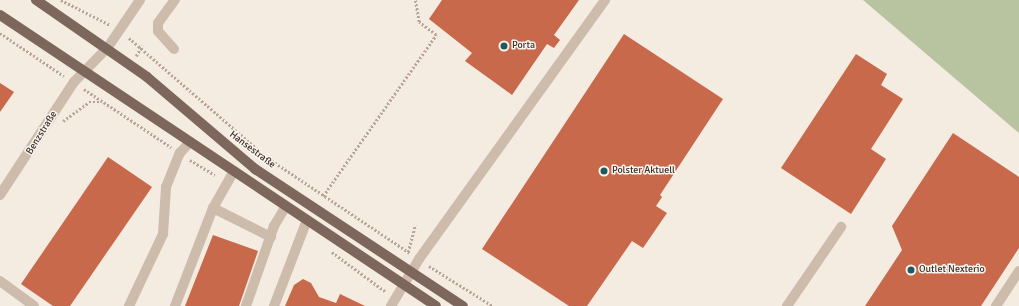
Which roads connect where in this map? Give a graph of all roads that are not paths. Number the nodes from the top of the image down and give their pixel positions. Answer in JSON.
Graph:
{"nodes":[{"id":1,"x":36,"y":0,"type":"edge"},
{"id":2,"x":140,"y":0,"type":"edge"},
{"id":3,"x":175,"y":0,"type":"edge"},
{"id":4,"x":606,"y":0,"type":"edge"},
{"id":5,"x":0,"y":15,"type":"edge"},
{"id":6,"x":108,"y":47,"type":"junction"},
{"id":7,"x":174,"y":48,"type":"dead end"},
{"id":8,"x":82,"y":70,"type":"junction"},
{"id":9,"x":190,"y":142,"type":"junction"},
{"id":10,"x":234,"y":171,"type":"junction"},
{"id":11,"x":0,"y":195,"type":"edge"},
{"id":12,"x":286,"y":206,"type":"junction"},
{"id":13,"x":213,"y":208,"type":"junction"},
{"id":14,"x":307,"y":220,"type":"junction"},
{"id":15,"x":841,"y":227,"type":"dead end"},
{"id":16,"x":271,"y":237,"type":"junction"},
{"id":17,"x":1019,"y":271,"type":"edge"},
{"id":18,"x":410,"y":272,"type":"junction"},
{"id":19,"x":0,"y":281,"type":"edge"},
{"id":20,"x":402,"y":284,"type":"junction"},
{"id":21,"x":393,"y":302,"type":"edge"},
{"id":22,"x":34,"y":306,"type":"edge"},
{"id":23,"x":129,"y":306,"type":"edge"},
{"id":24,"x":175,"y":306,"type":"edge"},
{"id":25,"x":246,"y":306,"type":"edge"},
{"id":26,"x":274,"y":306,"type":"edge"},
{"id":27,"x":436,"y":306,"type":"edge"},
{"id":28,"x":463,"y":306,"type":"edge"},
{"id":29,"x":787,"y":306,"type":"edge"},
{"id":30,"x":996,"y":306,"type":"edge"}],
"edges":[{"from":1,"to":6,"type":"main road","name":"Hansestraße"},
{"from":2,"to":6,"type":"street","name":"Benzstraße"},
{"from":3,"to":7,"type":"street"},
{"from":4,"to":18,"type":"street"},
{"from":5,"to":8,"type":"main road"},
{"from":6,"to":8,"type":"street","name":"Benzstraße"},
{"from":6,"to":18,"type":"main road","name":"Hansestraße"},
{"from":8,"to":9,"type":"main road"},
{"from":8,"to":11,"type":"street","name":"Benzstraße"},
{"from":9,"to":10,"type":"main road"},
{"from":9,"to":23,"type":"street"},
{"from":10,"to":12,"type":"main road"},
{"from":10,"to":13,"type":"street"},
{"from":12,"to":14,"type":"main road"},
{"from":12,"to":16,"type":"street"},
{"from":13,"to":16,"type":"street"},
{"from":13,"to":24,"type":"street"},
{"from":14,"to":20,"type":"main road"},
{"from":14,"to":26,"type":"street"},
{"from":15,"to":29,"type":"street"},
{"from":16,"to":25,"type":"street"},
{"from":17,"to":30,"type":"street"},
{"from":18,"to":20,"type":"street"},
{"from":18,"to":28,"type":"main road","name":"Hansestraße"},
{"from":19,"to":22,"type":"street"},
{"from":20,"to":21,"type":"street"},
{"from":20,"to":27,"type":"main road"}]}
